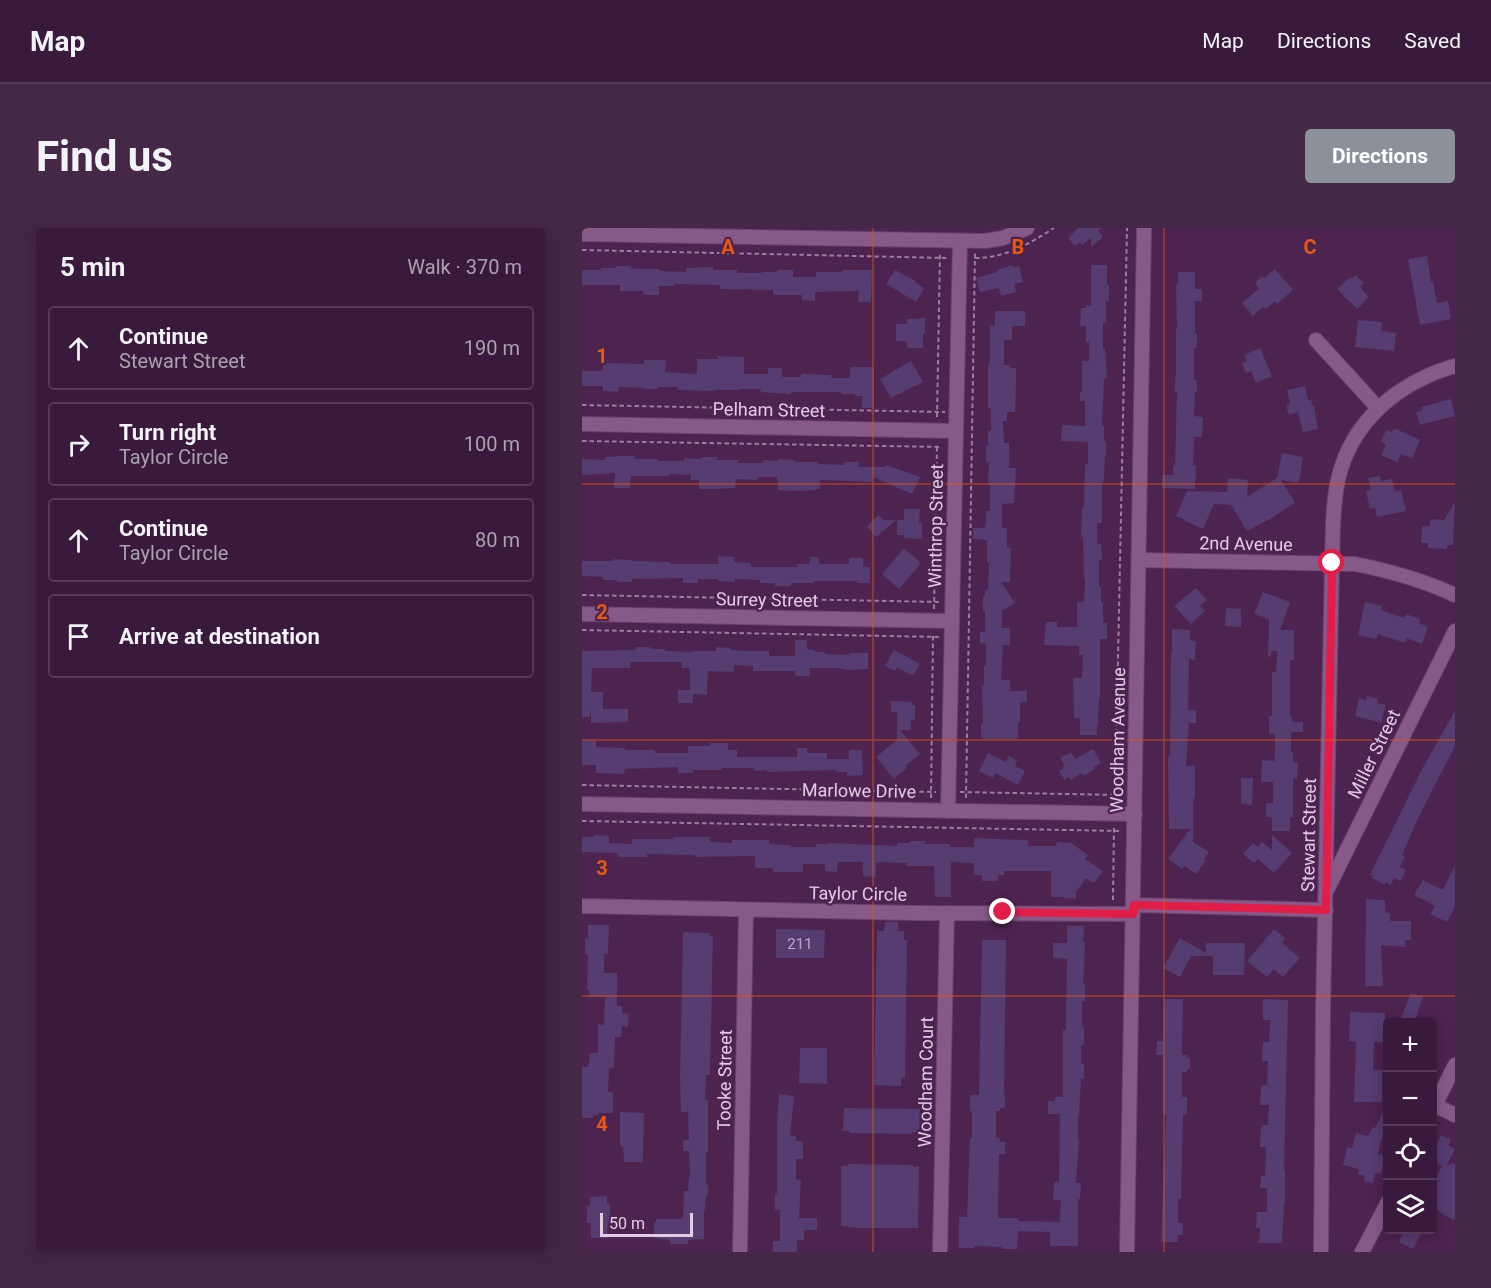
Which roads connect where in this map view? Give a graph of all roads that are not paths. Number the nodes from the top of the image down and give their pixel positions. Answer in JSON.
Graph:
{"nodes":[{"id":1,"x":1026,"y":228,"type":"edge"},
{"id":2,"x":1144,"y":228,"type":"edge"},
{"id":3,"x":582,"y":234,"type":"edge"},
{"id":4,"x":960,"y":241,"type":"junction"},
{"id":5,"x":1316,"y":340,"type":"dead end"},
{"id":6,"x":1455,"y":366,"type":"edge"},
{"id":7,"x":1378,"y":408,"type":"junction"},
{"id":8,"x":582,"y":424,"type":"edge"},
{"id":9,"x":956,"y":431,"type":"junction"},
{"id":10,"x":1139,"y":560,"type":"junction"},
{"id":11,"x":1332,"y":563,"type":"junction"},
{"id":12,"x":1455,"y":595,"type":"edge"},
{"id":13,"x":582,"y":614,"type":"edge"},
{"id":14,"x":952,"y":621,"type":"junction"},
{"id":15,"x":1455,"y":631,"type":"edge"},
{"id":16,"x":582,"y":804,"type":"edge"},
{"id":17,"x":948,"y":811,"type":"junction"},
{"id":18,"x":1135,"y":814,"type":"junction"},
{"id":19,"x":1326,"y":893,"type":"junction"},
{"id":20,"x":582,"y":906,"type":"edge"},
{"id":21,"x":746,"y":909,"type":"junction"},
{"id":22,"x":1133,"y":910,"type":"junction"},
{"id":23,"x":1326,"y":910,"type":"junction"},
{"id":24,"x":947,"y":913,"type":"junction"},
{"id":25,"x":1455,"y":1065,"type":"edge"},
{"id":26,"x":1437,"y":1102,"type":"edge"},
{"id":27,"x":1437,"y":1109,"type":"edge"},
{"id":28,"x":1455,"y":1115,"type":"edge"},
{"id":29,"x":1383,"y":1212,"type":"edge"},
{"id":30,"x":740,"y":1252,"type":"edge"},
{"id":31,"x":940,"y":1252,"type":"edge"},
{"id":32,"x":1127,"y":1252,"type":"edge"},
{"id":33,"x":1321,"y":1252,"type":"edge"},
{"id":34,"x":1362,"y":1252,"type":"edge"}],
"edges":[{"from":1,"to":4,"type":"street"},
{"from":2,"to":10,"type":"street","name":"Woodham Avenue"},
{"from":3,"to":4,"type":"street"},
{"from":4,"to":9,"type":"street","name":"Winthrop Street"},
{"from":5,"to":7,"type":"street"},
{"from":6,"to":7,"type":"street","name":"Stewart Street"},
{"from":7,"to":11,"type":"street","name":"Stewart Street"},
{"from":8,"to":9,"type":"street","name":"Pelham Street"},
{"from":9,"to":14,"type":"street","name":"Winthrop Street"},
{"from":10,"to":11,"type":"street","name":"2nd Avenue"},
{"from":10,"to":18,"type":"street","name":"Woodham Avenue"},
{"from":11,"to":12,"type":"street","name":"2nd Avenue"},
{"from":11,"to":19,"type":"street","name":"Stewart Street"},
{"from":13,"to":14,"type":"street","name":"Surrey Street"},
{"from":14,"to":17,"type":"street","name":"Winthrop Street"},
{"from":15,"to":19,"type":"street","name":"Miller Street"},
{"from":16,"to":17,"type":"street","name":"Marlowe Drive"},
{"from":17,"to":18,"type":"street","name":"Marlowe Drive"},
{"from":18,"to":22,"type":"street","name":"Woodham Avenue"},
{"from":19,"to":23,"type":"street","name":"Stewart Street"},
{"from":20,"to":21,"type":"street","name":"Taylor Circle"},
{"from":21,"to":24,"type":"street","name":"Taylor Circle"},
{"from":21,"to":30,"type":"street","name":"Tooke Street"},
{"from":22,"to":23,"type":"street","name":"Taylor Circle"},
{"from":22,"to":24,"type":"street","name":"Taylor Circle"},
{"from":22,"to":32,"type":"street","name":"Woodham Avenue"},
{"from":23,"to":33,"type":"street","name":"Stewart Street"},
{"from":24,"to":31,"type":"street","name":"Woodham Court"},
{"from":25,"to":26,"type":"street"},
{"from":27,"to":28,"type":"street"},
{"from":29,"to":34,"type":"street"}]}
